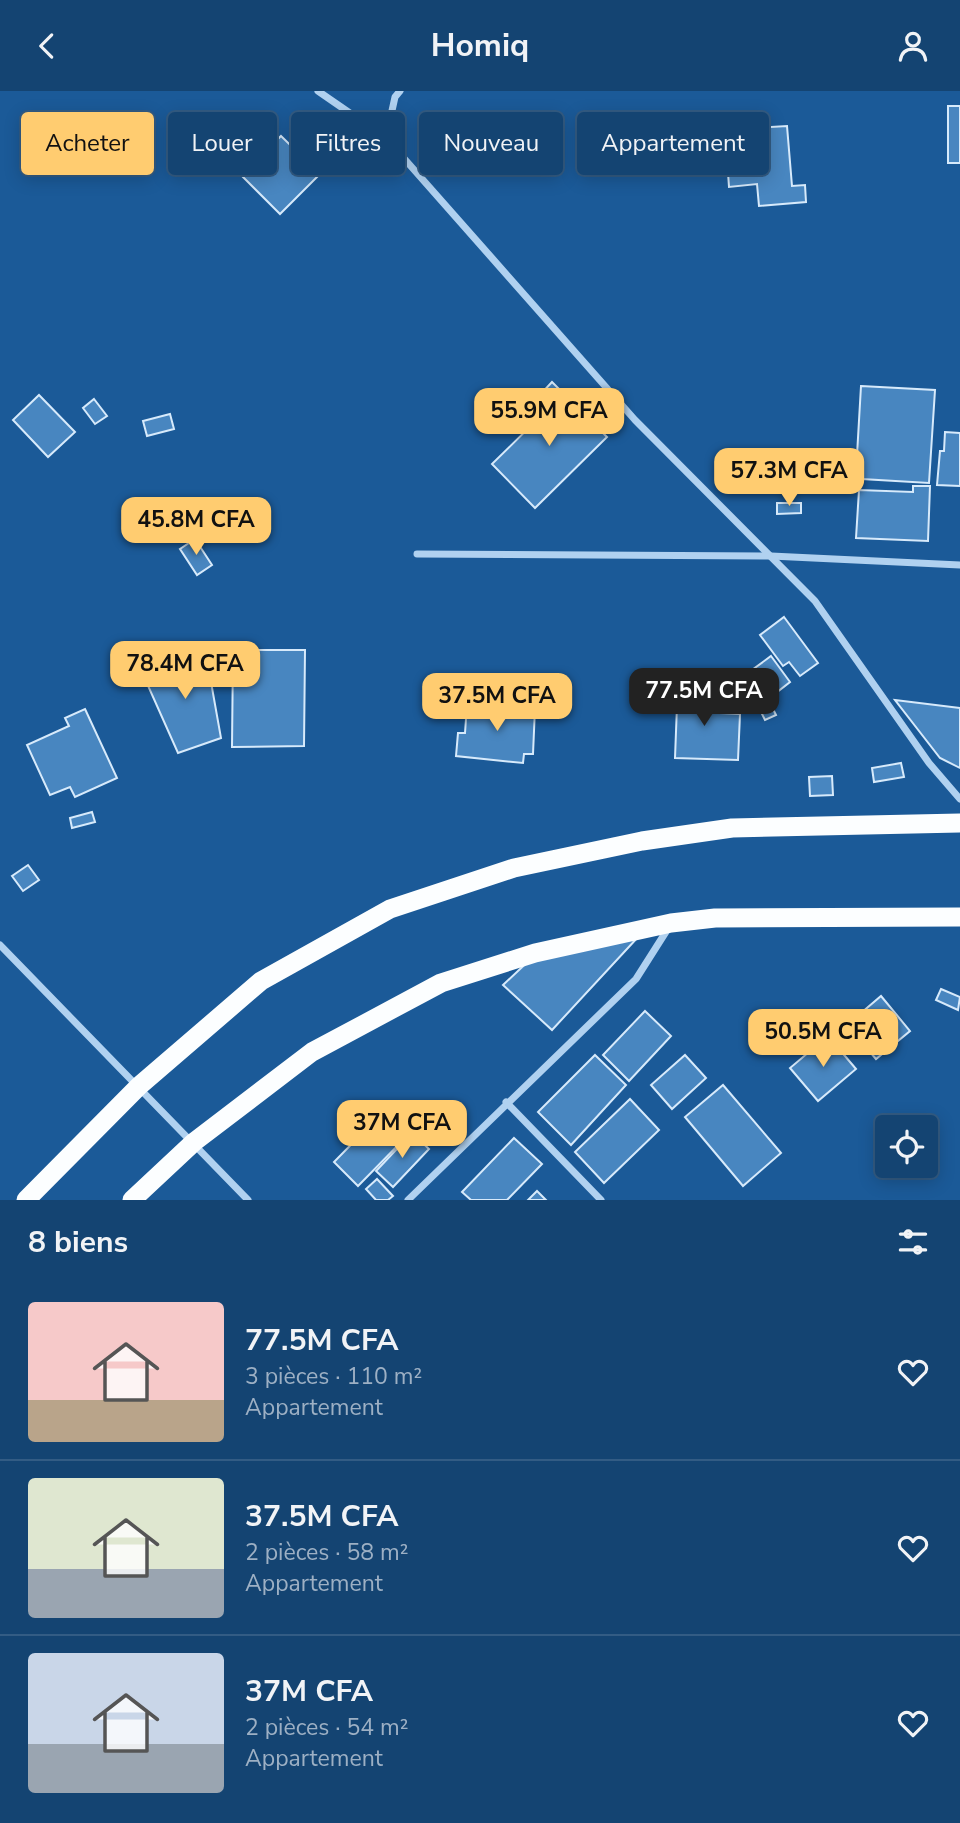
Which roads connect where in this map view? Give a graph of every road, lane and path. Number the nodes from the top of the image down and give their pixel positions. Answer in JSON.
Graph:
{"nodes":[{"id":1,"x":318,"y":91,"type":"edge"},
{"id":2,"x":400,"y":91,"type":"edge"},
{"id":3,"x":348,"y":112,"type":"edge"},
{"id":4,"x":392,"y":112,"type":"edge"},
{"id":5,"x":405,"y":160,"type":"edge"},
{"id":6,"x":417,"y":554,"type":"dead end"},
{"id":7,"x":771,"y":556,"type":"junction"},
{"id":8,"x":960,"y":565,"type":"edge"},
{"id":9,"x":960,"y":799,"type":"edge"},
{"id":10,"x":960,"y":823,"type":"edge"},
{"id":11,"x":960,"y":917,"type":"edge"},
{"id":12,"x":671,"y":923,"type":"junction"},
{"id":13,"x":0,"y":945,"type":"edge"},
{"id":14,"x":139,"y":1086,"type":"junction"},
{"id":15,"x":506,"y":1102,"type":"junction"},
{"id":16,"x":194,"y":1142,"type":"junction"},
{"id":17,"x":26,"y":1200,"type":"edge"},
{"id":18,"x":132,"y":1200,"type":"edge"},
{"id":19,"x":248,"y":1200,"type":"edge"},
{"id":20,"x":408,"y":1200,"type":"edge"},
{"id":21,"x":601,"y":1200,"type":"edge"}],
"edges":[{"from":1,"to":3,"type":"street"},
{"from":2,"to":4,"type":"street"},
{"from":5,"to":7,"type":"street"},
{"from":6,"to":7,"type":"street"},
{"from":7,"to":8,"type":"street"},
{"from":7,"to":9,"type":"street"},
{"from":10,"to":14,"type":"highway"},
{"from":11,"to":12,"type":"highway"},
{"from":12,"to":15,"type":"street"},
{"from":12,"to":16,"type":"highway"},
{"from":13,"to":14,"type":"street"},
{"from":14,"to":16,"type":"street"},
{"from":14,"to":17,"type":"highway"},
{"from":15,"to":20,"type":"street"},
{"from":15,"to":21,"type":"street"},
{"from":16,"to":18,"type":"highway"},
{"from":16,"to":19,"type":"street"}]}
